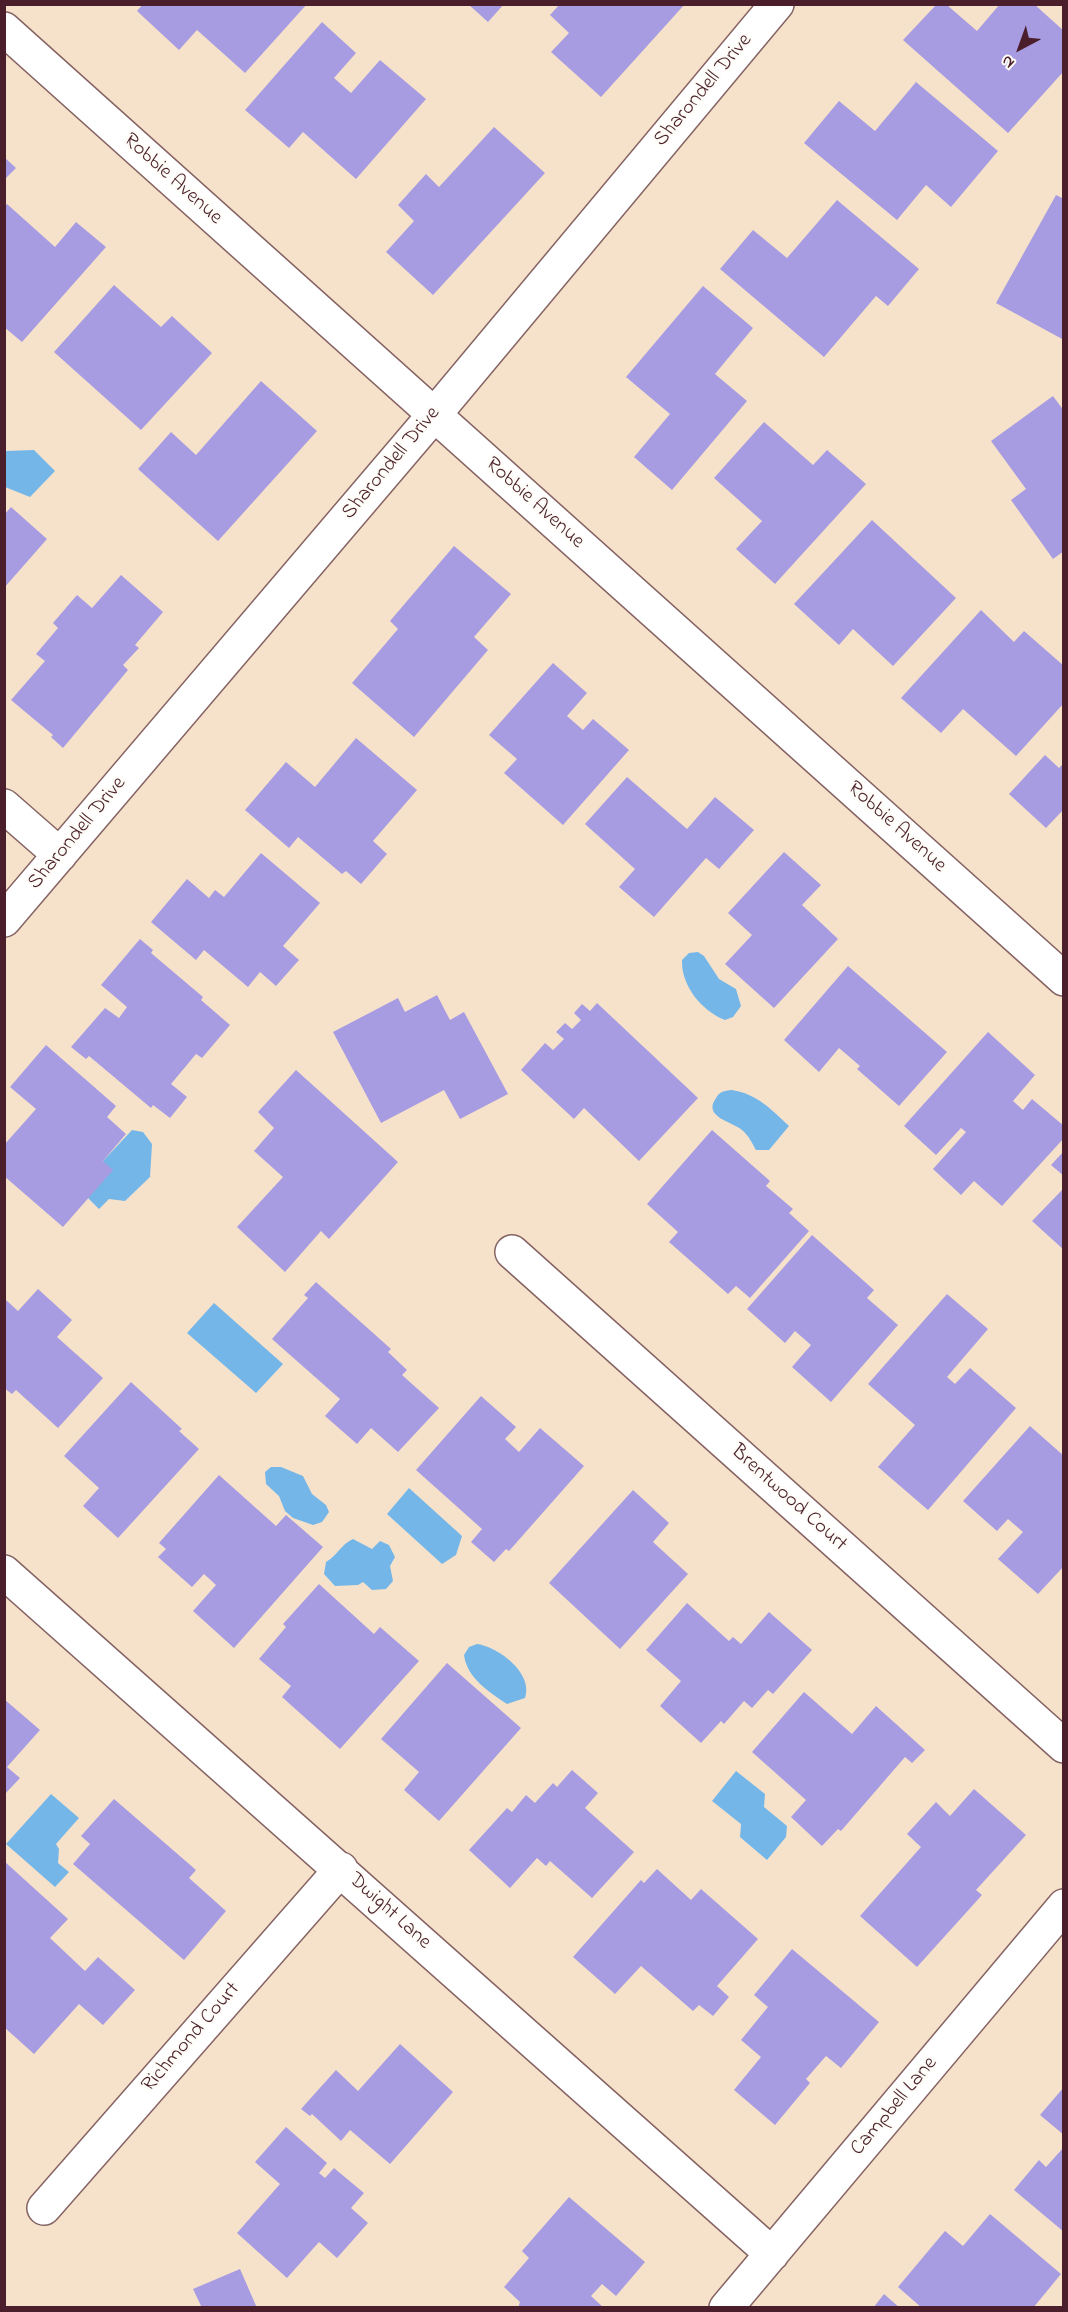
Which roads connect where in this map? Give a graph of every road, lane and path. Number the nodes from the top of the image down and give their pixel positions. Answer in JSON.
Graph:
{"nodes":[{"id":1,"x":777,"y":4,"type":"edge"},
{"id":2,"x":4,"y":29,"type":"edge"},
{"id":3,"x":434,"y":415,"type":"junction"},
{"id":4,"x":4,"y":806,"type":"edge"},
{"id":5,"x":60,"y":855,"type":"junction"},
{"id":6,"x":4,"y":920,"type":"edge"},
{"id":7,"x":1064,"y":979,"type":"edge"},
{"id":8,"x":512,"y":1252,"type":"dead end"},
{"id":9,"x":4,"y":1572,"type":"edge"},
{"id":10,"x":1064,"y":1746,"type":"edge"},
{"id":11,"x":341,"y":1869,"type":"junction"},
{"id":12,"x":1064,"y":1906,"type":"edge"},
{"id":13,"x":44,"y":2208,"type":"dead end"},
{"id":14,"x":772,"y":2254,"type":"junction"},
{"id":15,"x":726,"y":2307,"type":"edge"}],
"edges":[{"from":1,"to":3,"type":"street","name":"Sharondell Drive"},
{"from":2,"to":3,"type":"street","name":"Robbie Avenue"},
{"from":3,"to":5,"type":"street","name":"Sharondell Drive"},
{"from":3,"to":7,"type":"street","name":"Robbie Avenue"},
{"from":4,"to":5,"type":"street"},
{"from":5,"to":6,"type":"street","name":"Sharondell Drive"},
{"from":8,"to":10,"type":"street","name":"Brentwood Court"},
{"from":9,"to":11,"type":"street","name":"Dwight Lane"},
{"from":11,"to":13,"type":"street","name":"Richmond Court"},
{"from":11,"to":14,"type":"street","name":"Dwight Lane"},
{"from":12,"to":14,"type":"street","name":"Campbell Lane"},
{"from":14,"to":15,"type":"street","name":"Campbell Lane"}]}
